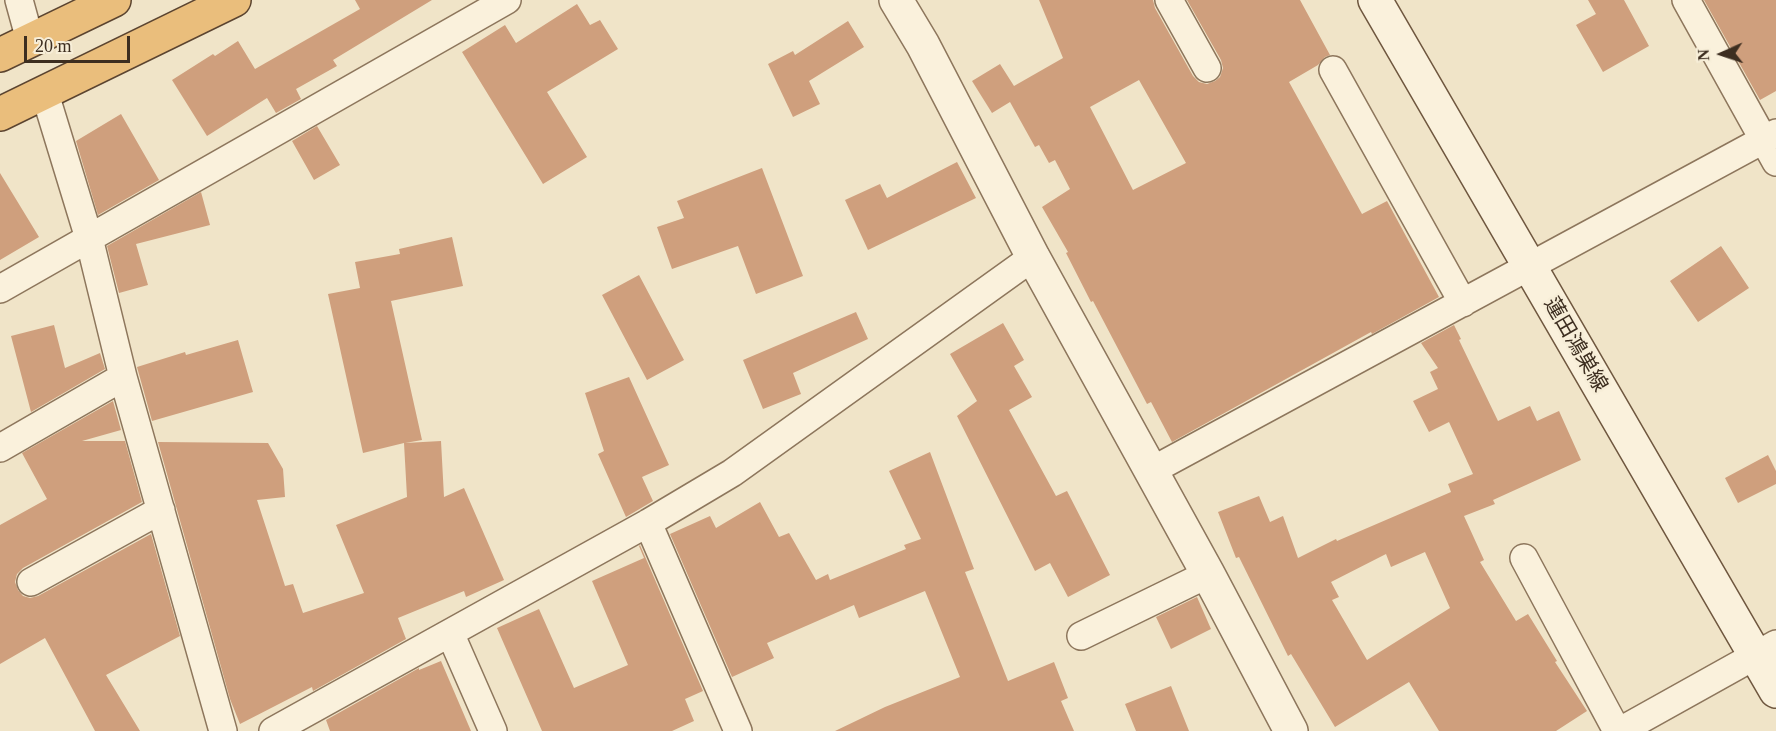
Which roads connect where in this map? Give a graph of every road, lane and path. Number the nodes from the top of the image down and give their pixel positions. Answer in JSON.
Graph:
{"nodes":[{"id":1,"x":19,"y":0,"type":"edge"},
{"id":2,"x":114,"y":0,"type":"edge"},
{"id":3,"x":234,"y":0,"type":"edge"},
{"id":4,"x":507,"y":0,"type":"edge"},
{"id":5,"x":896,"y":0,"type":"edge"},
{"id":6,"x":1170,"y":0,"type":"edge"},
{"id":7,"x":1375,"y":0,"type":"edge"},
{"id":8,"x":1686,"y":0,"type":"edge"},
{"id":9,"x":30,"y":40,"type":"junction"},
{"id":10,"x":0,"y":55,"type":"edge"},
{"id":11,"x":1207,"y":68,"type":"dead end"},
{"id":12,"x":1333,"y":69,"type":"dead end"},
{"id":13,"x":45,"y":94,"type":"junction"},
{"id":14,"x":0,"y":114,"type":"edge"},
{"id":15,"x":1772,"y":145,"type":"edge"},
{"id":16,"x":89,"y":238,"type":"junction"},
{"id":17,"x":1034,"y":257,"type":"junction"},
{"id":18,"x":1529,"y":267,"type":"junction"},
{"id":19,"x":0,"y":289,"type":"edge"},
{"id":20,"x":1463,"y":303,"type":"junction"},
{"id":21,"x":123,"y":377,"type":"junction"},
{"id":22,"x":0,"y":448,"type":"edge"},
{"id":23,"x":1151,"y":471,"type":"junction"},
{"id":24,"x":161,"y":510,"type":"junction"},
{"id":25,"x":648,"y":523,"type":"junction"},
{"id":26,"x":1524,"y":558,"type":"dead end"},
{"id":27,"x":1208,"y":574,"type":"junction"},
{"id":28,"x":31,"y":582,"type":"dead end"},
{"id":29,"x":450,"y":633,"type":"junction"},
{"id":30,"x":1080,"y":636,"type":"dead end"},
{"id":31,"x":1766,"y":650,"type":"edge"},
{"id":32,"x":1776,"y":691,"type":"edge"},
{"id":33,"x":223,"y":731,"type":"edge"},
{"id":34,"x":273,"y":731,"type":"edge"},
{"id":35,"x":493,"y":731,"type":"edge"},
{"id":36,"x":738,"y":731,"type":"edge"},
{"id":37,"x":1291,"y":731,"type":"edge"},
{"id":38,"x":1618,"y":731,"type":"edge"}],
"edges":[{"from":1,"to":9,"type":"street"},
{"from":2,"to":9,"type":"highway"},
{"from":3,"to":13,"type":"highway"},
{"from":4,"to":16,"type":"street"},
{"from":5,"to":17,"type":"street"},
{"from":6,"to":11,"type":"street"},
{"from":7,"to":18,"type":"street","name":"蓮田鴻巣線"},
{"from":8,"to":15,"type":"street"},
{"from":9,"to":10,"type":"highway"},
{"from":12,"to":20,"type":"street"},
{"from":13,"to":14,"type":"highway"},
{"from":13,"to":16,"type":"street"},
{"from":15,"to":18,"type":"street"},
{"from":16,"to":19,"type":"street"},
{"from":16,"to":21,"type":"street"},
{"from":17,"to":23,"type":"street"},
{"from":17,"to":25,"type":"street"},
{"from":18,"to":20,"type":"street"},
{"from":18,"to":31,"type":"street","name":"蓮田鴻巣線"},
{"from":20,"to":23,"type":"street"},
{"from":21,"to":22,"type":"street"},
{"from":21,"to":24,"type":"street"},
{"from":23,"to":27,"type":"street"},
{"from":24,"to":28,"type":"street"},
{"from":24,"to":33,"type":"street"},
{"from":25,"to":29,"type":"street"},
{"from":25,"to":36,"type":"street"},
{"from":26,"to":38,"type":"street"},
{"from":27,"to":30,"type":"street"},
{"from":27,"to":37,"type":"street"},
{"from":29,"to":34,"type":"street"},
{"from":29,"to":35,"type":"street"},
{"from":31,"to":32,"type":"street","name":"蓮田鴻巣線"},
{"from":31,"to":38,"type":"street"}]}
